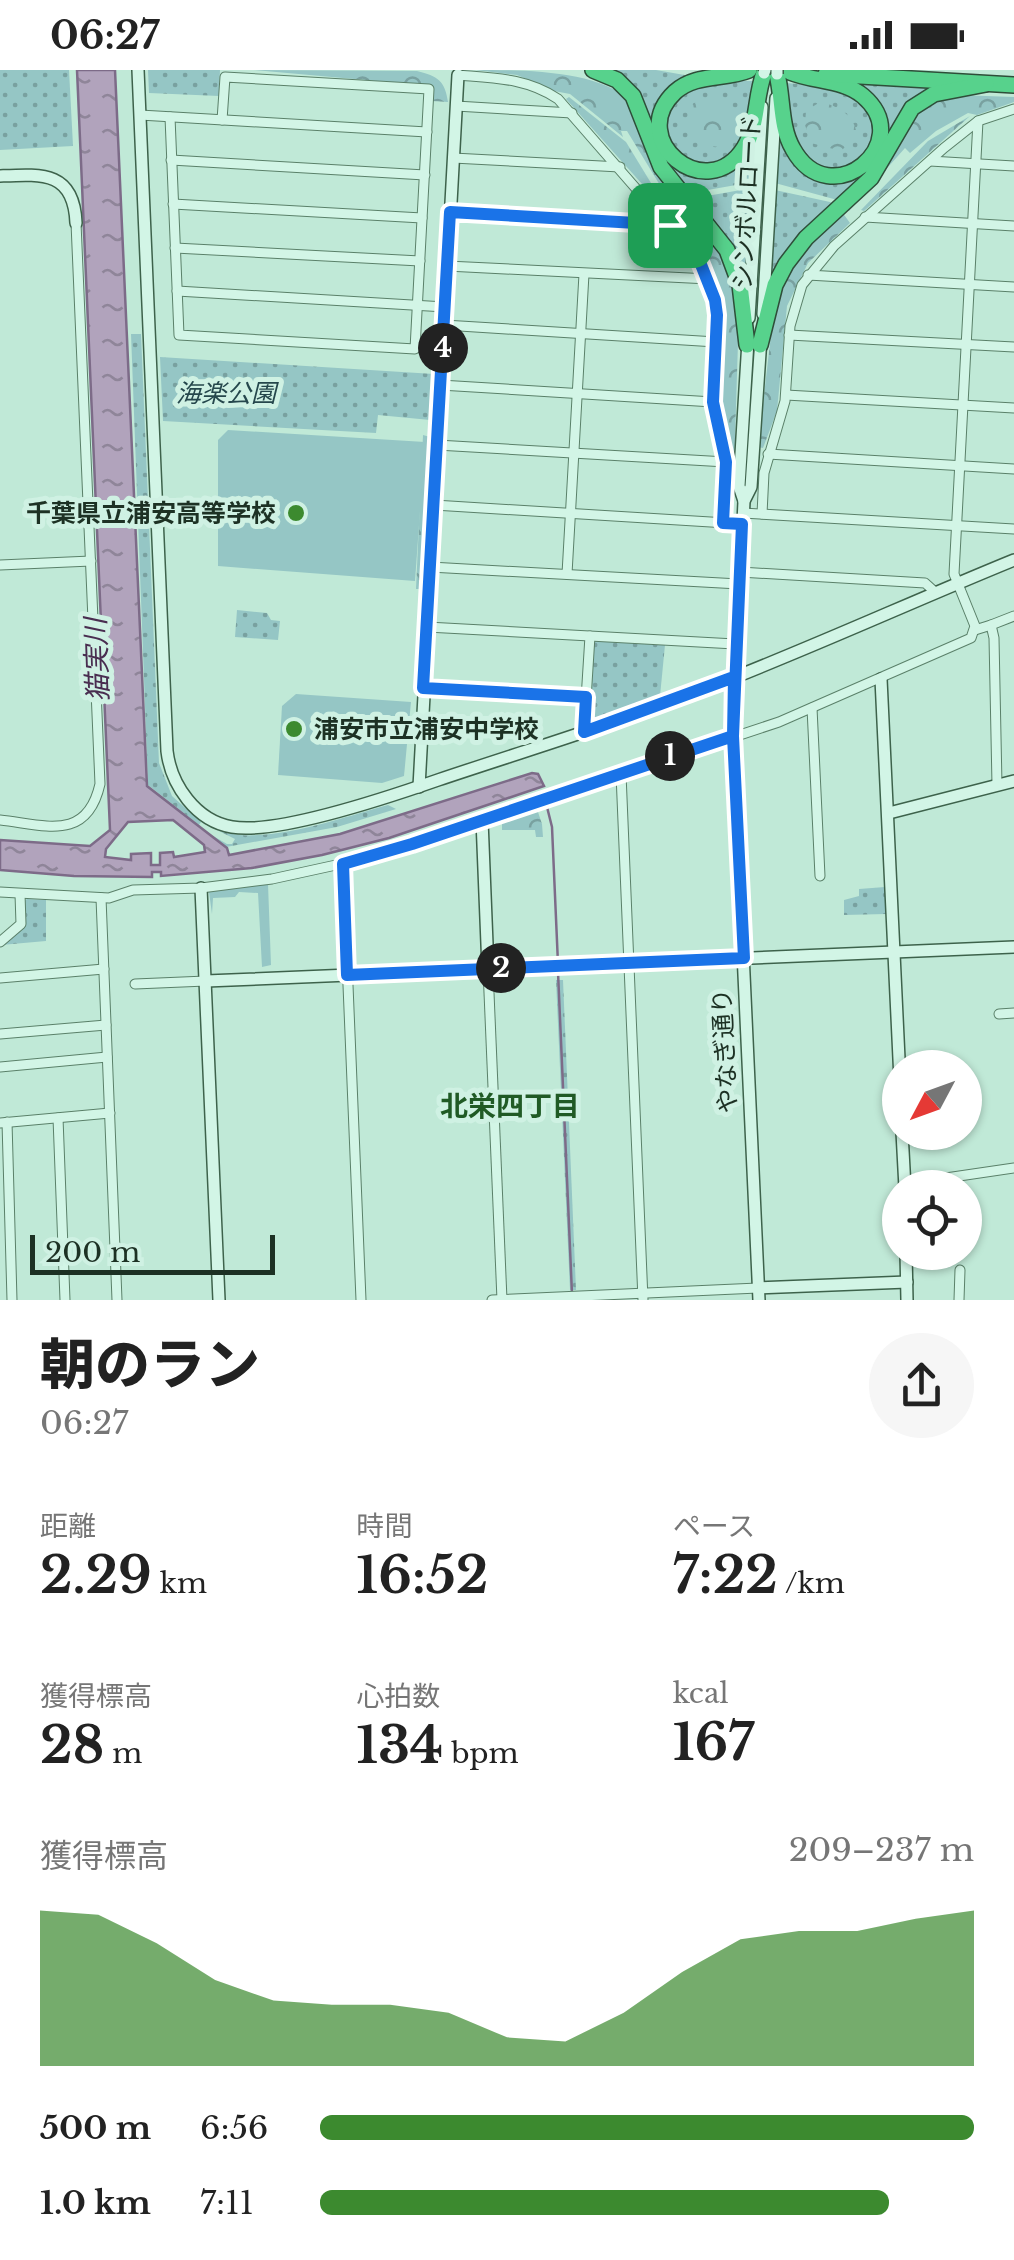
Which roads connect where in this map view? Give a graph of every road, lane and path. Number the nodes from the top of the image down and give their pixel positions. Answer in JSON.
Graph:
{"nodes":[{"id":1,"x":138,"y":70,"type":"edge"},
{"id":2,"x":593,"y":70,"type":"edge"},
{"id":3,"x":768,"y":71,"type":"edge"},
{"id":4,"x":458,"y":76,"type":"joint"},
{"id":5,"x":986,"y":84,"type":"junction"},
{"id":6,"x":1014,"y":85,"type":"edge"},
{"id":7,"x":456,"y":106,"type":"junction"},
{"id":8,"x":1014,"y":109,"type":"edge"},
{"id":9,"x":572,"y":113,"type":"junction"},
{"id":10,"x":140,"y":115,"type":"junction"},
{"id":11,"x":170,"y":117,"type":"junction"},
{"id":12,"x":222,"y":120,"type":"junction"},
{"id":13,"x":978,"y":122,"type":"junction"},
{"id":14,"x":427,"y":132,"type":"junction"},
{"id":15,"x":453,"y":158,"type":"junction"},
{"id":16,"x":171,"y":160,"type":"junction"},
{"id":17,"x":930,"y":161,"type":"junction"},
{"id":18,"x":976,"y":164,"type":"junction"},
{"id":19,"x":1014,"y":166,"type":"edge"},
{"id":20,"x":620,"y":167,"type":"junction"},
{"id":21,"x":0,"y":176,"type":"edge"},
{"id":22,"x":425,"y":176,"type":"junction"},
{"id":23,"x":174,"y":204,"type":"junction"},
{"id":24,"x":450,"y":212,"type":"junction"},
{"id":25,"x":422,"y":218,"type":"junction"},
{"id":26,"x":866,"y":218,"type":"junction"},
{"id":27,"x":76,"y":223,"type":"joint"},
{"id":28,"x":973,"y":224,"type":"junction"},
{"id":29,"x":670,"y":225,"type":"junction"},
{"id":30,"x":1014,"y":226,"type":"edge"},
{"id":31,"x":175,"y":248,"type":"junction"},
{"id":32,"x":420,"y":261,"type":"junction"},
{"id":33,"x":447,"y":266,"type":"junction"},
{"id":34,"x":584,"y":274,"type":"junction"},
{"id":35,"x":808,"y":275,"type":"junction"},
{"id":36,"x":709,"y":279,"type":"junction"},
{"id":37,"x":969,"y":284,"type":"junction"},
{"id":38,"x":1014,"y":287,"type":"edge"},
{"id":39,"x":177,"y":291,"type":"junction"},
{"id":40,"x":417,"y":305,"type":"junction"},
{"id":41,"x":445,"y":306,"type":"junction"},
{"id":42,"x":444,"y":325,"type":"junction"},
{"id":43,"x":580,"y":334,"type":"junction"},
{"id":44,"x":790,"y":335,"type":"junction"},
{"id":45,"x":716,"y":342,"type":"junction"},
{"id":46,"x":754,"y":345,"type":"junction"},
{"id":47,"x":966,"y":345,"type":"junction"},
{"id":48,"x":1014,"y":348,"type":"edge"},
{"id":49,"x":440,"y":386,"type":"junction"},
{"id":50,"x":577,"y":393,"type":"junction"},
{"id":51,"x":786,"y":394,"type":"junction"},
{"id":52,"x":713,"y":402,"type":"junction"},
{"id":53,"x":962,"y":405,"type":"junction"},
{"id":54,"x":1014,"y":408,"type":"edge"},
{"id":55,"x":437,"y":445,"type":"junction"},
{"id":56,"x":574,"y":454,"type":"junction"},
{"id":57,"x":768,"y":454,"type":"junction"},
{"id":58,"x":726,"y":462,"type":"junction"},
{"id":59,"x":959,"y":466,"type":"junction"},
{"id":60,"x":1014,"y":469,"type":"edge"},
{"id":61,"x":434,"y":505,"type":"junction"},
{"id":62,"x":743,"y":512,"type":"junction"},
{"id":63,"x":570,"y":514,"type":"junction"},
{"id":64,"x":762,"y":514,"type":"junction"},
{"id":65,"x":723,"y":523,"type":"junction"},
{"id":66,"x":956,"y":526,"type":"junction"},
{"id":67,"x":1014,"y":529,"type":"edge"},
{"id":68,"x":1014,"y":560,"type":"edge"},
{"id":69,"x":92,"y":561,"type":"junction"},
{"id":70,"x":0,"y":565,"type":"edge"},
{"id":71,"x":430,"y":567,"type":"junction"},
{"id":72,"x":567,"y":574,"type":"junction"},
{"id":73,"x":739,"y":578,"type":"junction"},
{"id":74,"x":957,"y":583,"type":"junction"},
{"id":75,"x":935,"y":592,"type":"junction"},
{"id":76,"x":1014,"y":616,"type":"edge"},
{"id":77,"x":991,"y":625,"type":"junction"},
{"id":78,"x":427,"y":627,"type":"junction"},
{"id":79,"x":975,"y":630,"type":"junction"},
{"id":80,"x":590,"y":636,"type":"junction"},
{"id":81,"x":736,"y":644,"type":"junction"},
{"id":82,"x":734,"y":677,"type":"junction"},
{"id":83,"x":881,"y":680,"type":"junction"},
{"id":84,"x":423,"y":688,"type":"junction"},
{"id":85,"x":586,"y":697,"type":"junction"},
{"id":86,"x":812,"y":708,"type":"junction"},
{"id":87,"x":584,"y":732,"type":"junction"},
{"id":88,"x":733,"y":736,"type":"junction"},
{"id":89,"x":620,"y":774,"type":"junction"},
{"id":90,"x":1014,"y":781,"type":"edge"},
{"id":91,"x":997,"y":785,"type":"junction"},
{"id":92,"x":418,"y":787,"type":"junction"},
{"id":93,"x":889,"y":813,"type":"junction"},
{"id":94,"x":0,"y":820,"type":"edge"},
{"id":95,"x":482,"y":820,"type":"junction"},
{"id":96,"x":343,"y":864,"type":"junction"},
{"id":97,"x":820,"y":876,"type":"dead end"},
{"id":98,"x":201,"y":888,"type":"junction"},
{"id":99,"x":0,"y":892,"type":"edge"},
{"id":100,"x":20,"y":894,"type":"junction"},
{"id":101,"x":100,"y":898,"type":"junction"},
{"id":102,"x":0,"y":942,"type":"edge"},
{"id":103,"x":1014,"y":947,"type":"edge"},
{"id":104,"x":894,"y":952,"type":"junction"},
{"id":105,"x":744,"y":958,"type":"junction"},
{"id":106,"x":628,"y":963,"type":"junction"},
{"id":107,"x":104,"y":969,"type":"junction"},
{"id":108,"x":488,"y":969,"type":"junction"},
{"id":109,"x":347,"y":975,"type":"junction"},
{"id":110,"x":0,"y":978,"type":"edge"},
{"id":111,"x":206,"y":981,"type":"junction"},
{"id":112,"x":135,"y":984,"type":"dead end"},
{"id":113,"x":1014,"y":1013,"type":"edge"},
{"id":114,"x":999,"y":1014,"type":"dead end"},
{"id":115,"x":106,"y":1024,"type":"junction"},
{"id":116,"x":0,"y":1034,"type":"edge"},
{"id":117,"x":899,"y":1050,"type":"edge"},
{"id":118,"x":107,"y":1057,"type":"junction"},
{"id":119,"x":0,"y":1067,"type":"edge"},
{"id":120,"x":110,"y":1113,"type":"junction"},
{"id":121,"x":58,"y":1118,"type":"junction"},
{"id":122,"x":3,"y":1123,"type":"edge"},
{"id":123,"x":1014,"y":1168,"type":"edge"},
{"id":124,"x":982,"y":1173,"type":"edge"},
{"id":125,"x":907,"y":1270,"type":"edge"},
{"id":126,"x":960,"y":1270,"type":"dead end"},
{"id":127,"x":907,"y":1282,"type":"junction"},
{"id":128,"x":759,"y":1294,"type":"edge"},
{"id":129,"x":643,"y":1297,"type":"edge"},
{"id":130,"x":12,"y":1300,"type":"edge"},
{"id":131,"x":65,"y":1300,"type":"edge"},
{"id":132,"x":118,"y":1300,"type":"edge"},
{"id":133,"x":218,"y":1300,"type":"edge"},
{"id":134,"x":361,"y":1300,"type":"edge"},
{"id":135,"x":492,"y":1300,"type":"edge"},
{"id":136,"x":502,"y":1300,"type":"edge"},
{"id":137,"x":907,"y":1300,"type":"edge"},
{"id":138,"x":959,"y":1300,"type":"edge"}],
"edges":[{"from":1,"to":10,"type":"street"},
{"from":2,"to":46,"type":"highway"},
{"from":3,"to":3,"type":"highway"},
{"from":3,"to":3,"type":"highway"},
{"from":3,"to":5,"type":"highway"},
{"from":3,"to":46,"type":"street","name":"シンボルロード"},
{"from":4,"to":7,"type":"street"},
{"from":4,"to":9,"type":"street"},
{"from":5,"to":6,"type":"highway"},
{"from":5,"to":46,"type":"highway"},
{"from":7,"to":9,"type":"street"},
{"from":7,"to":15,"type":"street"},
{"from":8,"to":13,"type":"street"},
{"from":9,"to":20,"type":"street"},
{"from":10,"to":11,"type":"street"},
{"from":10,"to":92,"type":"street"},
{"from":11,"to":12,"type":"street"},
{"from":11,"to":16,"type":"street"},
{"from":12,"to":14,"type":"street"},
{"from":12,"to":14,"type":"street"},
{"from":13,"to":17,"type":"street"},
{"from":13,"to":18,"type":"street"},
{"from":14,"to":22,"type":"street"},
{"from":15,"to":20,"type":"street"},
{"from":15,"to":24,"type":"street"},
{"from":16,"to":22,"type":"street"},
{"from":16,"to":23,"type":"street"},
{"from":17,"to":18,"type":"street"},
{"from":17,"to":26,"type":"street"},
{"from":18,"to":19,"type":"street"},
{"from":18,"to":28,"type":"street"},
{"from":20,"to":29,"type":"street"},
{"from":21,"to":27,"type":"street"},
{"from":22,"to":25,"type":"street"},
{"from":23,"to":25,"type":"street"},
{"from":23,"to":31,"type":"street"},
{"from":24,"to":29,"type":"street"},
{"from":24,"to":33,"type":"street"},
{"from":25,"to":32,"type":"street"},
{"from":26,"to":28,"type":"street"},
{"from":26,"to":35,"type":"street"},
{"from":27,"to":69,"type":"street"},
{"from":28,"to":30,"type":"street"},
{"from":28,"to":37,"type":"street"},
{"from":29,"to":36,"type":"street"},
{"from":31,"to":32,"type":"street"},
{"from":31,"to":39,"type":"street"},
{"from":32,"to":40,"type":"street"},
{"from":33,"to":34,"type":"street"},
{"from":33,"to":41,"type":"street"},
{"from":34,"to":36,"type":"street"},
{"from":34,"to":43,"type":"street"},
{"from":35,"to":37,"type":"street"},
{"from":35,"to":44,"type":"street"},
{"from":36,"to":45,"type":"street"},
{"from":37,"to":38,"type":"street"},
{"from":37,"to":47,"type":"street"},
{"from":39,"to":40,"type":"street"},
{"from":39,"to":40,"type":"street"},
{"from":40,"to":41,"type":"street"},
{"from":41,"to":42,"type":"street"},
{"from":42,"to":43,"type":"street"},
{"from":42,"to":49,"type":"street"},
{"from":43,"to":45,"type":"street"},
{"from":43,"to":50,"type":"street"},
{"from":44,"to":47,"type":"street"},
{"from":44,"to":51,"type":"street"},
{"from":45,"to":52,"type":"street"},
{"from":46,"to":62,"type":"street","name":"シンボルロード"},
{"from":47,"to":48,"type":"street"},
{"from":47,"to":53,"type":"street"},
{"from":49,"to":50,"type":"street"},
{"from":49,"to":55,"type":"street"},
{"from":50,"to":52,"type":"street"},
{"from":50,"to":56,"type":"street"},
{"from":51,"to":53,"type":"street"},
{"from":51,"to":57,"type":"street"},
{"from":52,"to":58,"type":"street"},
{"from":53,"to":54,"type":"street"},
{"from":53,"to":59,"type":"street"},
{"from":55,"to":56,"type":"street"},
{"from":55,"to":61,"type":"street"},
{"from":56,"to":58,"type":"street"},
{"from":56,"to":63,"type":"street"},
{"from":57,"to":59,"type":"street"},
{"from":57,"to":64,"type":"street"},
{"from":58,"to":65,"type":"street"},
{"from":59,"to":60,"type":"street"},
{"from":59,"to":66,"type":"street"},
{"from":61,"to":63,"type":"street"},
{"from":61,"to":71,"type":"street"},
{"from":62,"to":64,"type":"street"},
{"from":62,"to":65,"type":"street"},
{"from":62,"to":73,"type":"street","name":"やなぎ通り"},
{"from":63,"to":65,"type":"street"},
{"from":63,"to":72,"type":"street"},
{"from":64,"to":66,"type":"street"},
{"from":66,"to":67,"type":"street"},
{"from":66,"to":74,"type":"street"},
{"from":68,"to":74,"type":"street"},
{"from":69,"to":70,"type":"street"},
{"from":69,"to":94,"type":"street"},
{"from":71,"to":72,"type":"street"},
{"from":71,"to":78,"type":"street"},
{"from":72,"to":73,"type":"street"},
{"from":73,"to":75,"type":"street"},
{"from":73,"to":81,"type":"street","name":"やなぎ通り"},
{"from":74,"to":75,"type":"street"},
{"from":74,"to":79,"type":"street"},
{"from":75,"to":82,"type":"street"},
{"from":76,"to":77,"type":"street"},
{"from":77,"to":79,"type":"street"},
{"from":77,"to":91,"type":"street"},
{"from":78,"to":80,"type":"street"},
{"from":78,"to":84,"type":"street"},
{"from":79,"to":83,"type":"street"},
{"from":80,"to":81,"type":"street"},
{"from":80,"to":85,"type":"street"},
{"from":81,"to":82,"type":"street","name":"やなぎ通り"},
{"from":82,"to":87,"type":"street"},
{"from":82,"to":88,"type":"street","name":"やなぎ通り"},
{"from":83,"to":86,"type":"street"},
{"from":83,"to":93,"type":"street"},
{"from":84,"to":85,"type":"street"},
{"from":84,"to":92,"type":"street"},
{"from":85,"to":87,"type":"street"},
{"from":86,"to":88,"type":"street"},
{"from":86,"to":97,"type":"street"},
{"from":87,"to":92,"type":"street"},
{"from":88,"to":89,"type":"street"},
{"from":88,"to":105,"type":"street","name":"やなぎ通り"},
{"from":89,"to":95,"type":"street"},
{"from":89,"to":106,"type":"street"},
{"from":90,"to":91,"type":"street"},
{"from":91,"to":93,"type":"street"},
{"from":93,"to":104,"type":"street"},
{"from":95,"to":96,"type":"street"},
{"from":95,"to":108,"type":"street"},
{"from":96,"to":98,"type":"street"},
{"from":96,"to":109,"type":"street"},
{"from":98,"to":101,"type":"street"},
{"from":98,"to":111,"type":"street"},
{"from":99,"to":100,"type":"street"},
{"from":100,"to":101,"type":"street"},
{"from":100,"to":102,"type":"street"},
{"from":101,"to":107,"type":"street"},
{"from":103,"to":104,"type":"street"},
{"from":104,"to":105,"type":"street"},
{"from":104,"to":117,"type":"street"},
{"from":105,"to":106,"type":"street"},
{"from":105,"to":128,"type":"street","name":"やなぎ通り"},
{"from":106,"to":108,"type":"street"},
{"from":106,"to":129,"type":"street"},
{"from":107,"to":110,"type":"street"},
{"from":107,"to":115,"type":"street"},
{"from":108,"to":109,"type":"street"},
{"from":108,"to":136,"type":"street"},
{"from":109,"to":111,"type":"street"},
{"from":109,"to":134,"type":"street"},
{"from":111,"to":112,"type":"street"},
{"from":111,"to":133,"type":"street"},
{"from":113,"to":114,"type":"street"},
{"from":115,"to":116,"type":"street"},
{"from":115,"to":118,"type":"street"},
{"from":118,"to":119,"type":"street"},
{"from":118,"to":120,"type":"street"},
{"from":120,"to":121,"type":"street"},
{"from":120,"to":132,"type":"street"},
{"from":121,"to":122,"type":"street"},
{"from":121,"to":131,"type":"street"},
{"from":122,"to":130,"type":"street"},
{"from":123,"to":124,"type":"street"},
{"from":125,"to":127,"type":"street"},
{"from":126,"to":138,"type":"street"},
{"from":127,"to":128,"type":"street"},
{"from":127,"to":137,"type":"street"},
{"from":128,"to":129,"type":"street"},
{"from":129,"to":136,"type":"street"},
{"from":135,"to":136,"type":"street"}]}
